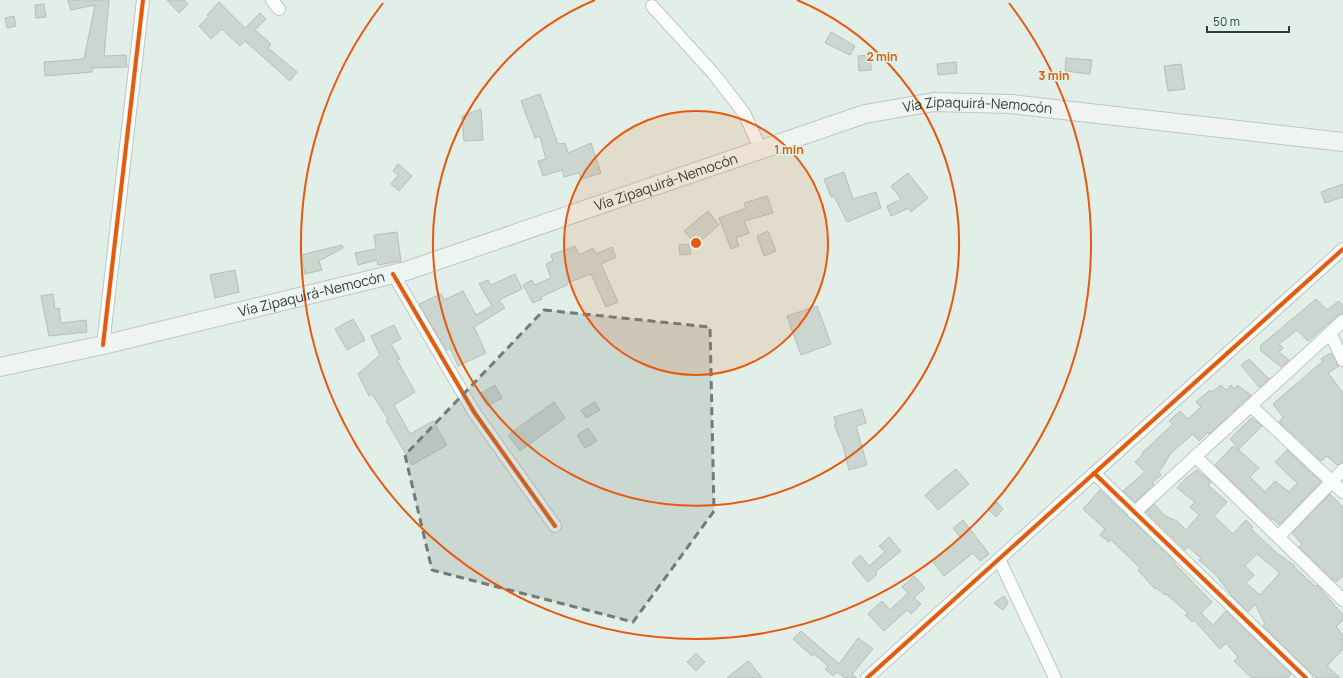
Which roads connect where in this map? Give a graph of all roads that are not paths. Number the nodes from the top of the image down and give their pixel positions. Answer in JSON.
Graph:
{"nodes":[{"id":1,"x":143,"y":0,"type":"edge"},
{"id":2,"x":652,"y":6,"type":"dead end"},
{"id":3,"x":1343,"y":142,"type":"edge"},
{"id":4,"x":761,"y":150,"type":"junction"},
{"id":5,"x":1343,"y":249,"type":"edge"},
{"id":6,"x":393,"y":274,"type":"junction"},
{"id":7,"x":1343,"y":321,"type":"edge"},
{"id":8,"x":1330,"y":332,"type":"junction"},
{"id":9,"x":103,"y":345,"type":"junction"},
{"id":10,"x":1343,"y":360,"type":"edge"},
{"id":11,"x":0,"y":367,"type":"edge"},
{"id":12,"x":1251,"y":406,"type":"junction"},
{"id":13,"x":1196,"y":456,"type":"junction"},
{"id":14,"x":1343,"y":470,"type":"edge"},
{"id":15,"x":1094,"y":474,"type":"junction"},
{"id":16,"x":1331,"y":481,"type":"junction"},
{"id":17,"x":1343,"y":492,"type":"edge"},
{"id":18,"x":1134,"y":512,"type":"junction"},
{"id":19,"x":556,"y":526,"type":"dead end"},
{"id":20,"x":1279,"y":536,"type":"junction"},
{"id":21,"x":999,"y":559,"type":"junction"},
{"id":22,"x":1343,"y":600,"type":"edge"},
{"id":23,"x":866,"y":678,"type":"edge"},
{"id":24,"x":1055,"y":678,"type":"edge"},
{"id":25,"x":1306,"y":678,"type":"edge"}],
"edges":[{"from":1,"to":9,"type":"street"},
{"from":2,"to":4,"type":"street"},
{"from":3,"to":4,"type":"main road","name":"Vía Zipaquirá-Nemocón"},
{"from":4,"to":6,"type":"main road","name":"Vía Zipaquirá-Nemocón"},
{"from":5,"to":15,"type":"street"},
{"from":6,"to":9,"type":"main road","name":"Vía Zipaquirá-Nemocón"},
{"from":6,"to":19,"type":"street"},
{"from":7,"to":8,"type":"street"},
{"from":8,"to":10,"type":"street"},
{"from":8,"to":12,"type":"street"},
{"from":9,"to":11,"type":"main road","name":"Vía Zipaquirá-Nemocón"},
{"from":12,"to":13,"type":"street"},
{"from":12,"to":16,"type":"street"},
{"from":13,"to":18,"type":"street"},
{"from":13,"to":20,"type":"street"},
{"from":14,"to":16,"type":"street"},
{"from":15,"to":18,"type":"street"},
{"from":15,"to":21,"type":"street"},
{"from":16,"to":17,"type":"street"},
{"from":16,"to":20,"type":"street"},
{"from":18,"to":25,"type":"street"},
{"from":20,"to":22,"type":"street"},
{"from":21,"to":23,"type":"street"},
{"from":21,"to":24,"type":"street"}]}
